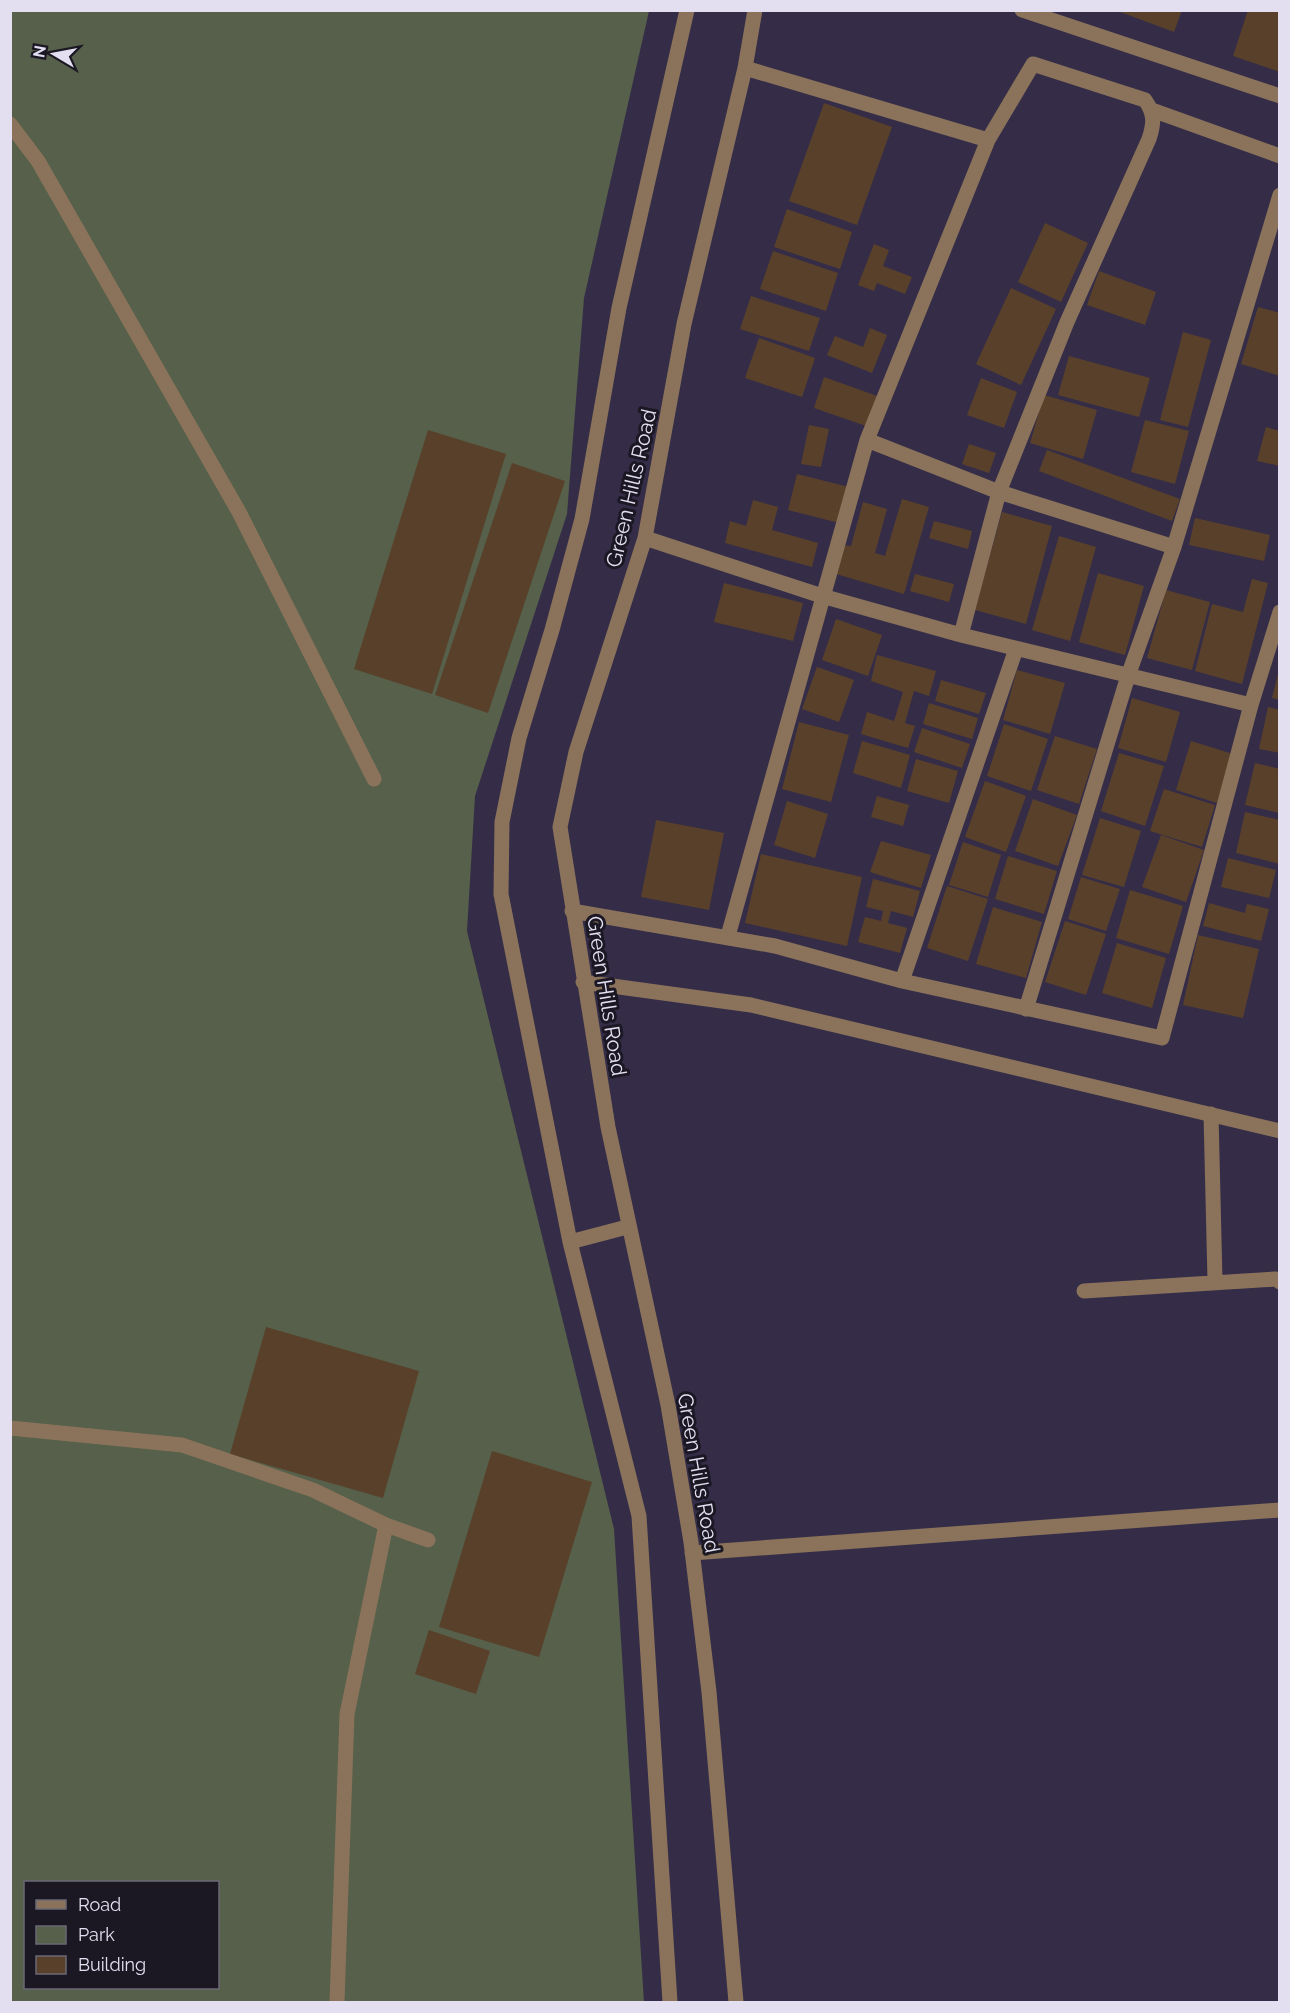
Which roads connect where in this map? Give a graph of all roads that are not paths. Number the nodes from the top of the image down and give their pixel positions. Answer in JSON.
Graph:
{"nodes":[{"id":1,"x":687,"y":10,"type":"edge"},
{"id":2,"x":755,"y":10,"type":"edge"},
{"id":3,"x":1022,"y":10,"type":"edge"},
{"id":4,"x":745,"y":68,"type":"junction"},
{"id":5,"x":1280,"y":96,"type":"edge"},
{"id":6,"x":1152,"y":110,"type":"junction"},
{"id":7,"x":10,"y":124,"type":"edge"},
{"id":8,"x":988,"y":140,"type":"junction"},
{"id":9,"x":1280,"y":156,"type":"edge"},
{"id":10,"x":1280,"y":195,"type":"edge"},
{"id":11,"x":867,"y":440,"type":"junction"},
{"id":12,"x":999,"y":492,"type":"junction"},
{"id":13,"x":645,"y":538,"type":"junction"},
{"id":14,"x":1174,"y":547,"type":"junction"},
{"id":15,"x":822,"y":596,"type":"junction"},
{"id":16,"x":1280,"y":612,"type":"edge"},
{"id":17,"x":961,"y":635,"type":"junction"},
{"id":18,"x":1016,"y":649,"type":"junction"},
{"id":19,"x":1128,"y":676,"type":"junction"},
{"id":20,"x":1251,"y":705,"type":"junction"},
{"id":21,"x":374,"y":779,"type":"dead end"},
{"id":22,"x":572,"y":911,"type":"junction"},
{"id":23,"x":728,"y":936,"type":"junction"},
{"id":24,"x":902,"y":981,"type":"junction"},
{"id":25,"x":583,"y":982,"type":"junction"},
{"id":26,"x":1026,"y":1009,"type":"junction"},
{"id":27,"x":1211,"y":1114,"type":"junction"},
{"id":28,"x":1280,"y":1131,"type":"edge"},
{"id":29,"x":627,"y":1227,"type":"junction"},
{"id":30,"x":570,"y":1242,"type":"junction"},
{"id":31,"x":1215,"y":1281,"type":"junction"},
{"id":32,"x":1280,"y":1282,"type":"edge"},
{"id":33,"x":1084,"y":1291,"type":"dead end"},
{"id":34,"x":10,"y":1428,"type":"edge"},
{"id":35,"x":1280,"y":1510,"type":"edge"},
{"id":36,"x":386,"y":1525,"type":"junction"},
{"id":37,"x":428,"y":1540,"type":"dead end"},
{"id":38,"x":692,"y":1553,"type":"junction"},
{"id":39,"x":337,"y":2002,"type":"edge"},
{"id":40,"x":670,"y":2002,"type":"edge"},
{"id":41,"x":736,"y":2002,"type":"edge"}],
"edges":[{"from":1,"to":30,"type":"street","name":"Green Hills Road"},
{"from":2,"to":4,"type":"street","name":"Green Hills Road"},
{"from":3,"to":5,"type":"street"},
{"from":4,"to":8,"type":"street"},
{"from":4,"to":13,"type":"street","name":"Green Hills Road"},
{"from":6,"to":8,"type":"street"},
{"from":6,"to":9,"type":"street"},
{"from":6,"to":12,"type":"street"},
{"from":7,"to":21,"type":"street"},
{"from":8,"to":11,"type":"street"},
{"from":10,"to":14,"type":"street"},
{"from":11,"to":12,"type":"street"},
{"from":11,"to":15,"type":"street"},
{"from":12,"to":14,"type":"street"},
{"from":12,"to":17,"type":"street"},
{"from":13,"to":15,"type":"street"},
{"from":13,"to":22,"type":"street","name":"Green Hills Road"},
{"from":14,"to":19,"type":"street"},
{"from":15,"to":17,"type":"street"},
{"from":15,"to":23,"type":"street"},
{"from":16,"to":20,"type":"street"},
{"from":17,"to":18,"type":"street"},
{"from":18,"to":19,"type":"street"},
{"from":18,"to":24,"type":"street"},
{"from":19,"to":20,"type":"street"},
{"from":19,"to":26,"type":"street"},
{"from":20,"to":26,"type":"street"},
{"from":22,"to":23,"type":"street"},
{"from":22,"to":25,"type":"street","name":"Green Hills Road"},
{"from":23,"to":24,"type":"street"},
{"from":24,"to":26,"type":"street"},
{"from":25,"to":27,"type":"street"},
{"from":25,"to":29,"type":"street","name":"Green Hills Road"},
{"from":27,"to":28,"type":"street"},
{"from":27,"to":31,"type":"street"},
{"from":29,"to":30,"type":"street"},
{"from":29,"to":38,"type":"street","name":"Green Hills Road"},
{"from":30,"to":40,"type":"street","name":"Green Hills Road"},
{"from":31,"to":32,"type":"street"},
{"from":31,"to":33,"type":"street"},
{"from":34,"to":36,"type":"street"},
{"from":35,"to":38,"type":"street"},
{"from":36,"to":37,"type":"street"},
{"from":36,"to":39,"type":"street"},
{"from":38,"to":41,"type":"street","name":"Green Hills Road"}]}
